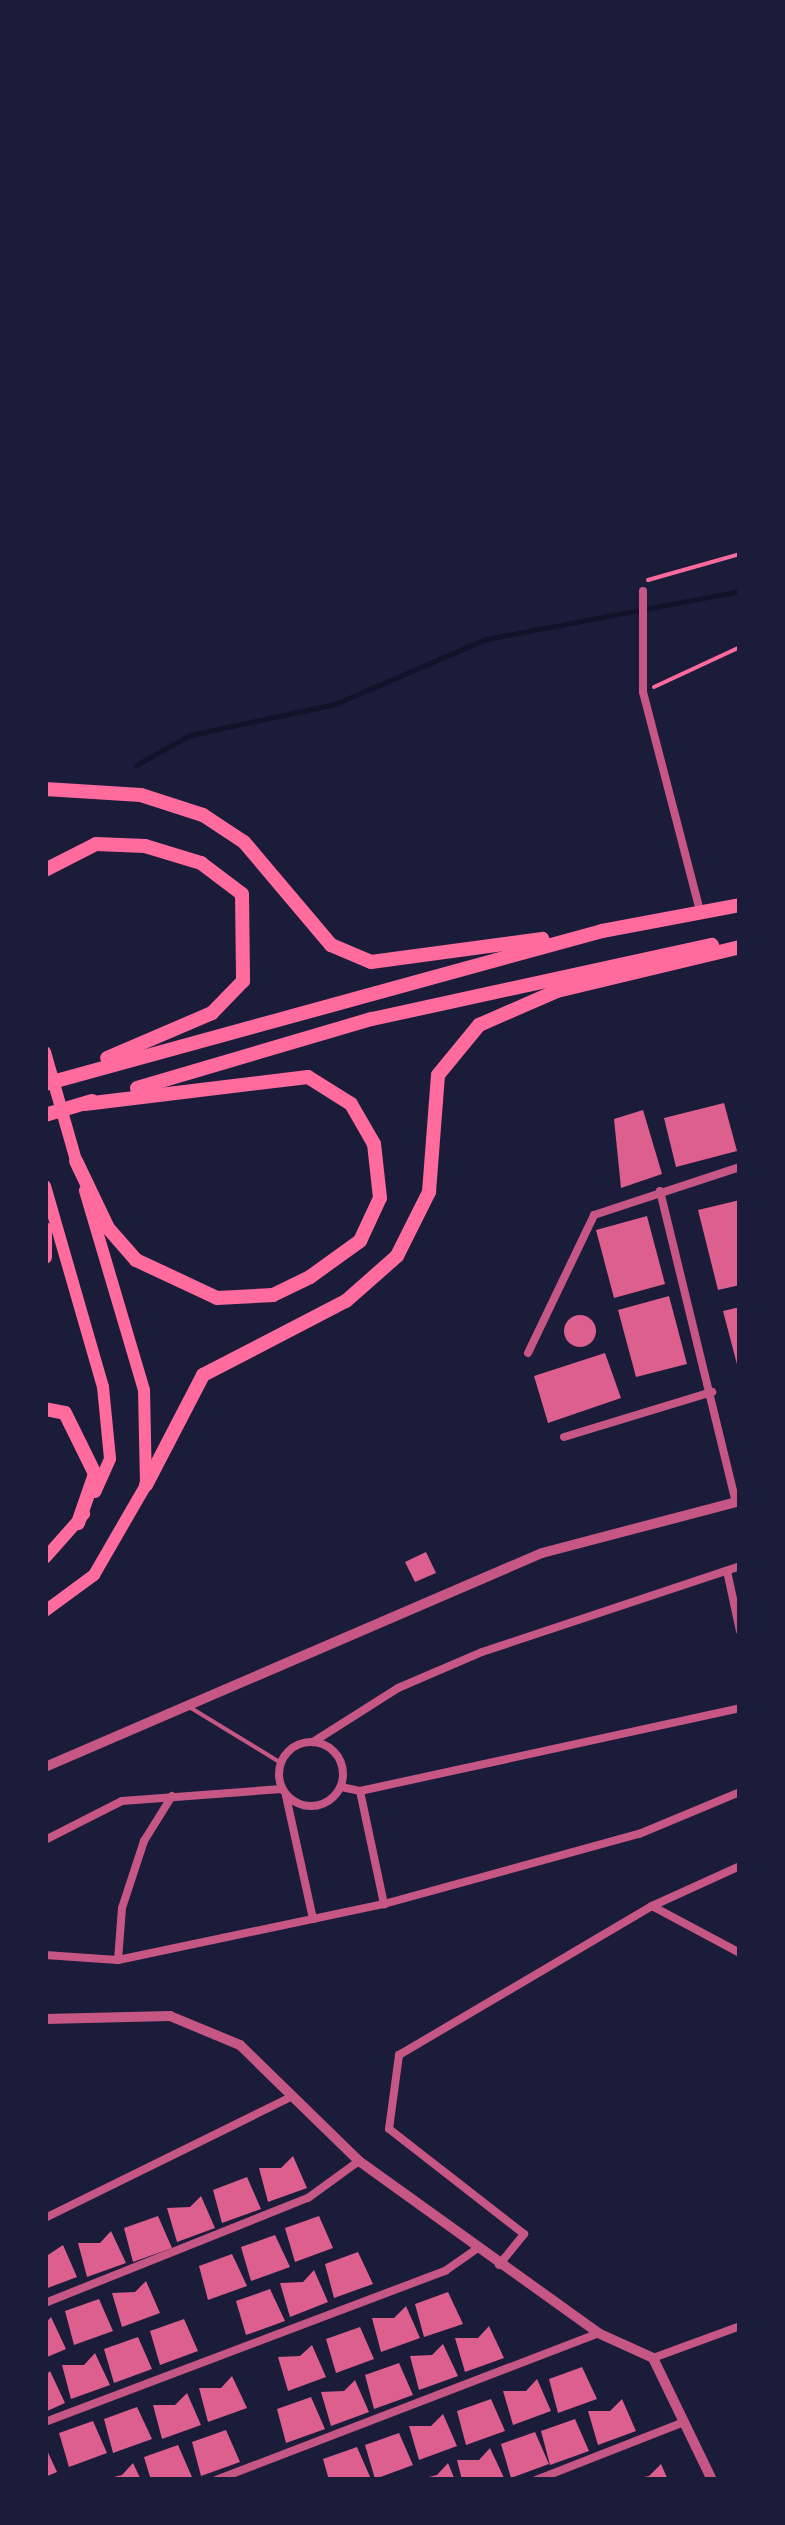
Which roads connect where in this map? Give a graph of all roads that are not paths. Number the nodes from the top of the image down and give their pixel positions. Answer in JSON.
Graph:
{"nodes":[{"id":1,"x":643,"y":591,"type":"road end"},
{"id":2,"x":45,"y":789,"type":"edge"},
{"id":3,"x":45,"y":870,"type":"edge"},
{"id":4,"x":740,"y":905,"type":"edge"},
{"id":5,"x":700,"y":912,"type":"junction"},
{"id":6,"x":602,"y":932,"type":"junction"},
{"id":7,"x":740,"y":943,"type":"edge"},
{"id":8,"x":45,"y":1052,"type":"edge"},
{"id":9,"x":45,"y":1084,"type":"edge"},
{"id":10,"x":84,"y":1104,"type":"junction"},
{"id":11,"x":45,"y":1115,"type":"edge"},
{"id":12,"x":76,"y":1161,"type":"junction"},
{"id":13,"x":740,"y":1167,"type":"edge"},
{"id":14,"x":45,"y":1186,"type":"edge"},
{"id":15,"x":660,"y":1191,"type":"junction"},
{"id":16,"x":45,"y":1228,"type":"edge"},
{"id":17,"x":45,"y":1258,"type":"edge"},
{"id":18,"x":528,"y":1353,"type":"dead end"},
{"id":19,"x":712,"y":1392,"type":"junction"},
{"id":20,"x":45,"y":1409,"type":"edge"},
{"id":21,"x":564,"y":1437,"type":"dead end"},
{"id":22,"x":146,"y":1485,"type":"junction"},
{"id":23,"x":738,"y":1501,"type":"edge"},
{"id":24,"x":78,"y":1523,"type":"junction"},
{"id":25,"x":45,"y":1558,"type":"edge"},
{"id":26,"x":740,"y":1566,"type":"edge"},
{"id":27,"x":727,"y":1571,"type":"junction"},
{"id":28,"x":737,"y":1605,"type":"edge"},
{"id":29,"x":45,"y":1611,"type":"edge"},
{"id":30,"x":740,"y":1631,"type":"edge"},
{"id":31,"x":191,"y":1708,"type":"junction"},
{"id":32,"x":740,"y":1708,"type":"edge"},
{"id":33,"x":313,"y":1742,"type":"junction"},
{"id":34,"x":280,"y":1764,"type":"junction"},
{"id":35,"x":45,"y":1767,"type":"edge"},
{"id":36,"x":341,"y":1787,"type":"junction"},
{"id":37,"x":360,"y":1791,"type":"junction"},
{"id":38,"x":284,"y":1792,"type":"junction"},
{"id":39,"x":740,"y":1792,"type":"edge"},
{"id":40,"x":172,"y":1796,"type":"junction"},
{"id":41,"x":45,"y":1840,"type":"edge"},
{"id":42,"x":740,"y":1866,"type":"edge"},
{"id":43,"x":384,"y":1904,"type":"junction"},
{"id":44,"x":652,"y":1906,"type":"junction"},
{"id":45,"x":312,"y":1919,"type":"junction"},
{"id":46,"x":740,"y":1953,"type":"edge"},
{"id":47,"x":45,"y":1954,"type":"edge"},
{"id":48,"x":118,"y":1960,"type":"junction"},
{"id":49,"x":45,"y":2019,"type":"edge"},
{"id":50,"x":291,"y":2097,"type":"junction"},
{"id":51,"x":359,"y":2161,"type":"junction"},
{"id":52,"x":45,"y":2218,"type":"edge"},
{"id":53,"x":476,"y":2249,"type":"junction"},
{"id":54,"x":499,"y":2266,"type":"junction"},
{"id":55,"x":45,"y":2303,"type":"edge"},
{"id":56,"x":740,"y":2326,"type":"edge"},
{"id":57,"x":598,"y":2333,"type":"junction"},
{"id":58,"x":653,"y":2358,"type":"junction"},
{"id":59,"x":45,"y":2422,"type":"edge"},
{"id":60,"x":684,"y":2422,"type":"junction"},
{"id":61,"x":216,"y":2480,"type":"edge"},
{"id":62,"x":536,"y":2480,"type":"edge"},
{"id":63,"x":712,"y":2480,"type":"edge"}],
"edges":[{"from":1,"to":5,"type":"street"},
{"from":2,"to":6,"type":"highway"},
{"from":3,"to":9,"type":"highway"},
{"from":4,"to":5,"type":"highway"},
{"from":5,"to":6,"type":"highway"},
{"from":6,"to":9,"type":"highway"},
{"from":7,"to":10,"type":"highway"},
{"from":7,"to":22,"type":"highway"},
{"from":8,"to":12,"type":"main road"},
{"from":10,"to":11,"type":"highway"},
{"from":10,"to":12,"type":"highway"},
{"from":12,"to":22,"type":"main road"},
{"from":13,"to":15,"type":"street"},
{"from":14,"to":24,"type":"main road"},
{"from":15,"to":18,"type":"street"},
{"from":15,"to":19,"type":"street"},
{"from":16,"to":17,"type":"highway"},
{"from":19,"to":21,"type":"street"},
{"from":19,"to":23,"type":"street"},
{"from":20,"to":24,"type":"highway"},
{"from":22,"to":29,"type":"main road"},
{"from":23,"to":31,"type":"street"},
{"from":24,"to":25,"type":"main road"},
{"from":26,"to":27,"type":"street"},
{"from":27,"to":28,"type":"street"},
{"from":27,"to":33,"type":"street"},
{"from":28,"to":30,"type":"street"},
{"from":31,"to":34,"type":"lane"},
{"from":31,"to":35,"type":"street"},
{"from":32,"to":37,"type":"street"},
{"from":33,"to":34,"type":"street"},
{"from":33,"to":36,"type":"street"},
{"from":34,"to":38,"type":"street"},
{"from":36,"to":37,"type":"street"},
{"from":36,"to":38,"type":"street"},
{"from":37,"to":43,"type":"street"},
{"from":38,"to":40,"type":"street"},
{"from":38,"to":45,"type":"street"},
{"from":39,"to":43,"type":"street"},
{"from":40,"to":41,"type":"street"},
{"from":40,"to":48,"type":"street"},
{"from":42,"to":44,"type":"street"},
{"from":43,"to":45,"type":"street"},
{"from":44,"to":46,"type":"street"},
{"from":44,"to":54,"type":"street"},
{"from":45,"to":48,"type":"street"},
{"from":47,"to":48,"type":"street"},
{"from":49,"to":50,"type":"street"},
{"from":50,"to":51,"type":"street"},
{"from":50,"to":52,"type":"street"},
{"from":51,"to":53,"type":"street"},
{"from":51,"to":55,"type":"street"},
{"from":53,"to":54,"type":"street"},
{"from":53,"to":59,"type":"street"},
{"from":54,"to":57,"type":"street"},
{"from":56,"to":58,"type":"street"},
{"from":57,"to":58,"type":"street"},
{"from":57,"to":61,"type":"street"},
{"from":58,"to":60,"type":"street"},
{"from":60,"to":62,"type":"street"},
{"from":60,"to":63,"type":"street"}]}
